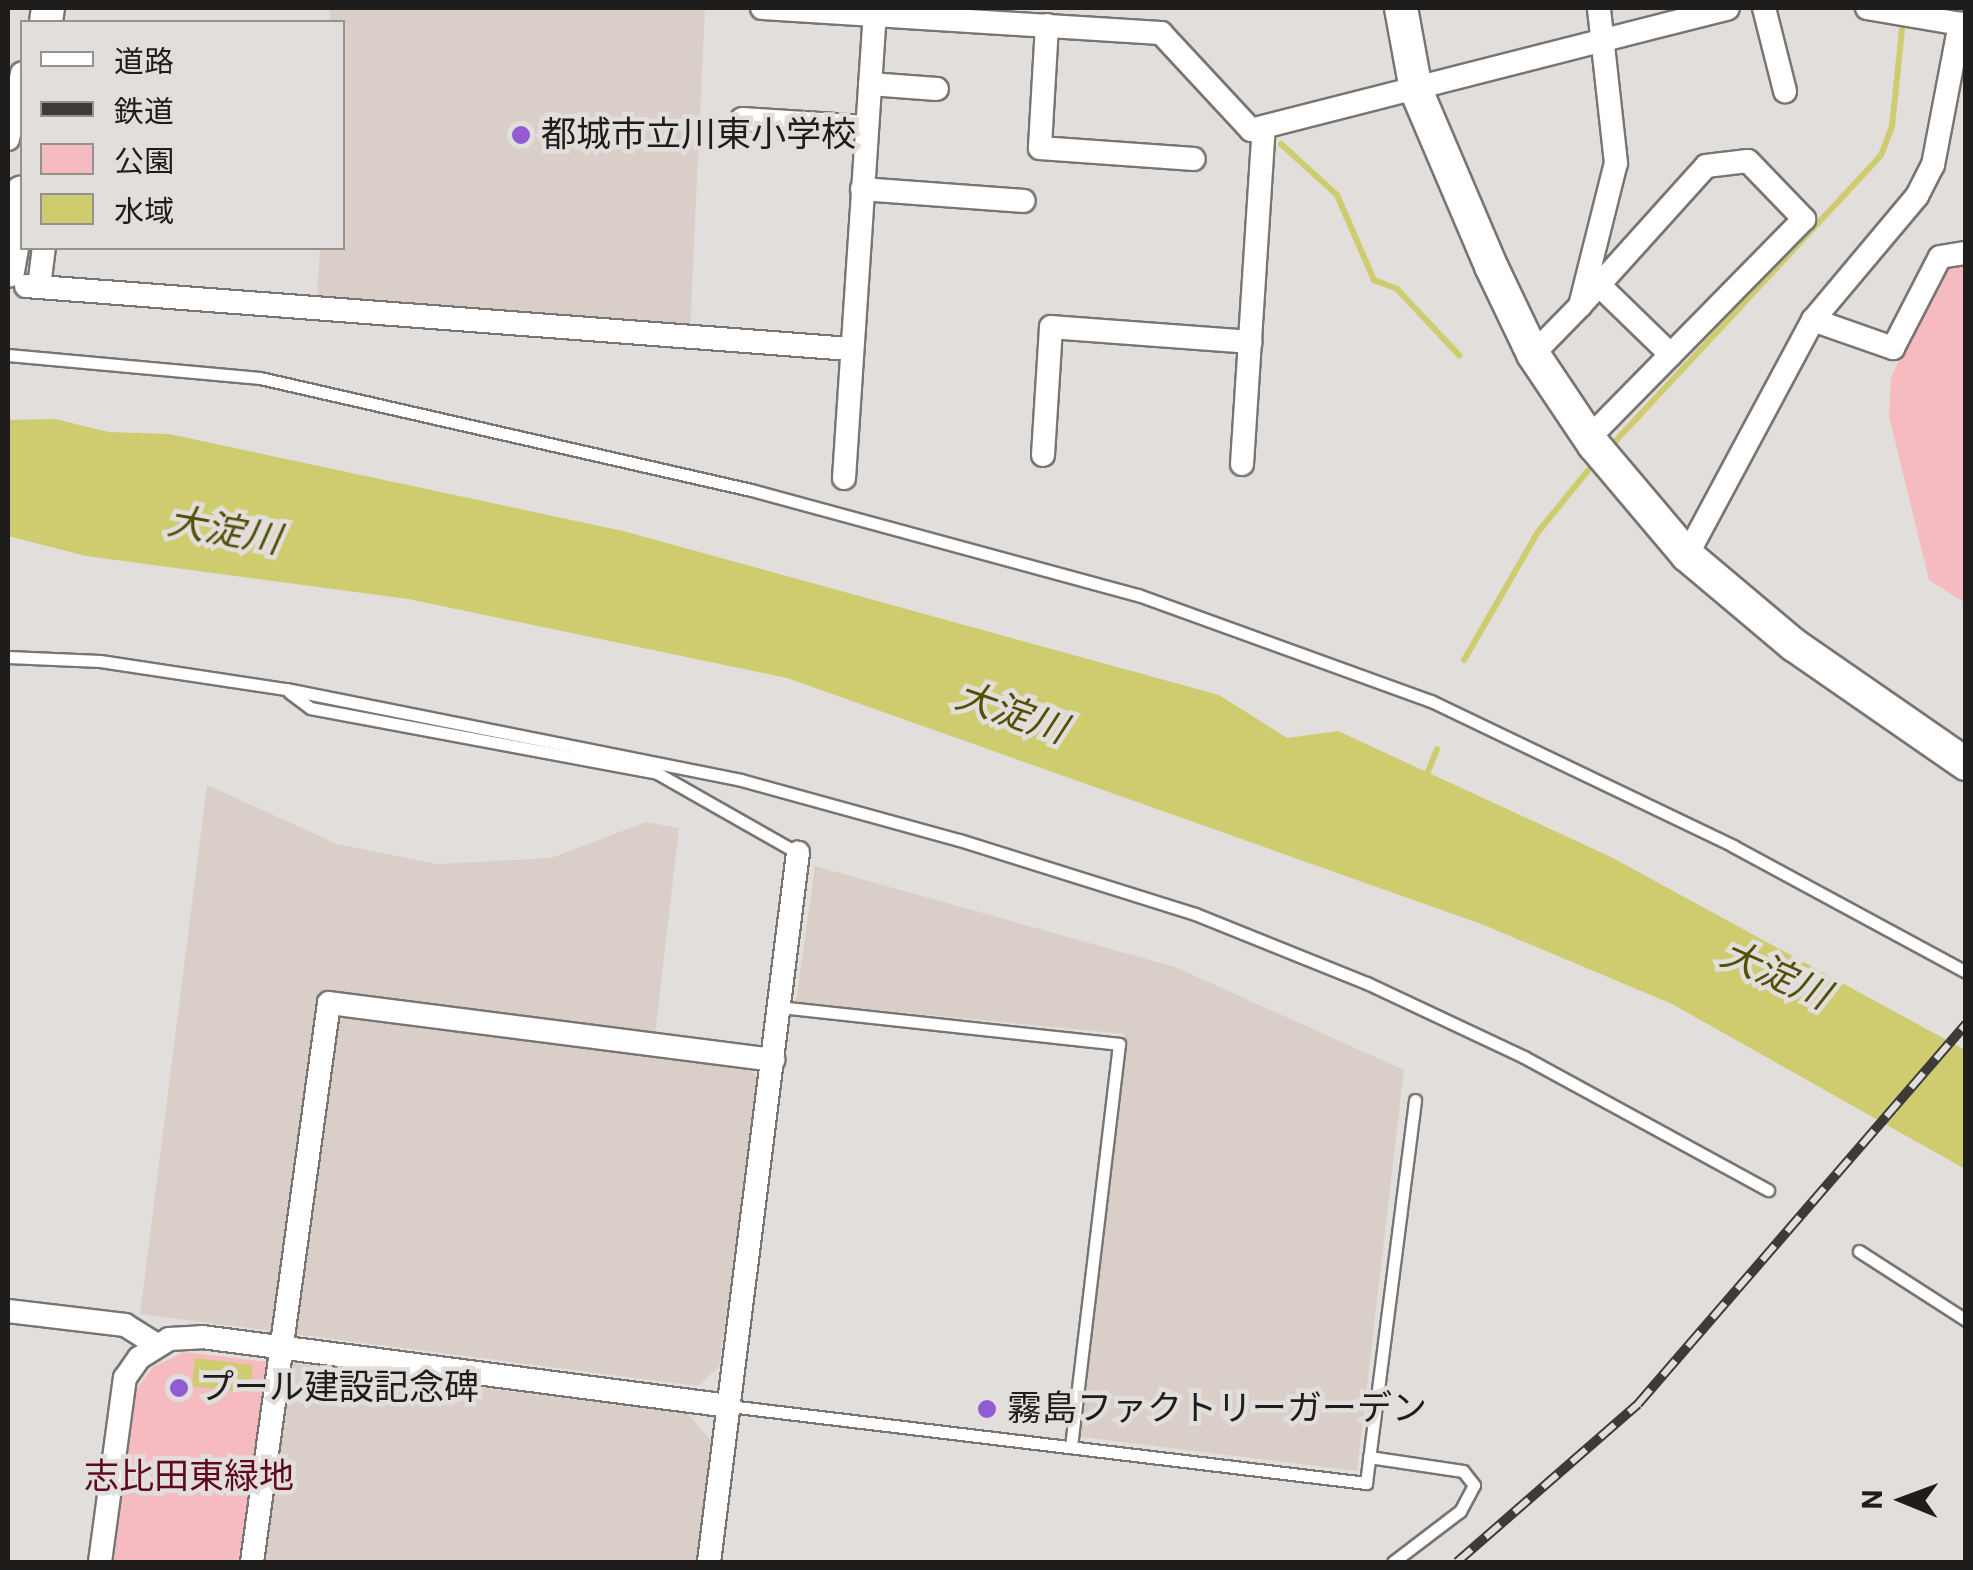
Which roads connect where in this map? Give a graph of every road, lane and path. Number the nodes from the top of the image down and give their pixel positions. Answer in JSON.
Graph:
{"nodes":[{"id":1,"x":762,"y":8,"type":"edge"},
{"id":2,"x":1165,"y":8,"type":"edge"},
{"id":3,"x":1400,"y":8,"type":"edge"},
{"id":4,"x":1599,"y":8,"type":"edge"},
{"id":5,"x":1728,"y":8,"type":"edge"},
{"id":6,"x":1764,"y":8,"type":"edge"},
{"id":7,"x":1867,"y":8,"type":"edge"},
{"id":8,"x":875,"y":11,"type":"edge"},
{"id":9,"x":1963,"y":25,"type":"edge"},
{"id":10,"x":1047,"y":26,"type":"junction"},
{"id":11,"x":1161,"y":32,"type":"junction"},
{"id":12,"x":1599,"y":43,"type":"junction"},
{"id":13,"x":20,"y":82,"type":"edge"},
{"id":14,"x":870,"y":84,"type":"junction"},
{"id":15,"x":936,"y":89,"type":"dead end"},
{"id":16,"x":1416,"y":90,"type":"junction"},
{"id":17,"x":1785,"y":91,"type":"dead end"},
{"id":18,"x":742,"y":120,"type":"dead end"},
{"id":19,"x":866,"y":127,"type":"junction"},
{"id":20,"x":1264,"y":128,"type":"junction"},
{"id":21,"x":8,"y":139,"type":"edge"},
{"id":22,"x":1194,"y":159,"type":"dead end"},
{"id":23,"x":862,"y":189,"type":"junction"},
{"id":24,"x":1024,"y":201,"type":"dead end"},
{"id":25,"x":23,"y":250,"type":"edge"},
{"id":26,"x":43,"y":250,"type":"edge"},
{"id":27,"x":1966,"y":253,"type":"edge"},
{"id":28,"x":24,"y":282,"type":"edge"},
{"id":29,"x":1599,"y":285,"type":"junction"},
{"id":30,"x":1580,"y":306,"type":"junction"},
{"id":31,"x":1813,"y":320,"type":"junction"},
{"id":32,"x":1250,"y":342,"type":"junction"},
{"id":33,"x":850,"y":350,"type":"junction"},
{"id":34,"x":1532,"y":354,"type":"junction"},
{"id":35,"x":8,"y":355,"type":"edge"},
{"id":36,"x":1671,"y":355,"type":"junction"},
{"id":37,"x":1591,"y":442,"type":"junction"},
{"id":38,"x":1043,"y":454,"type":"dead end"},
{"id":39,"x":1242,"y":464,"type":"dead end"},
{"id":40,"x":844,"y":478,"type":"dead end"},
{"id":41,"x":1687,"y":555,"type":"junction"},
{"id":42,"x":8,"y":657,"type":"edge"},
{"id":43,"x":286,"y":689,"type":"junction"},
{"id":44,"x":1966,"y":764,"type":"edge"},
{"id":45,"x":798,"y":853,"type":"joint"},
{"id":46,"x":1966,"y":972,"type":"edge"},
{"id":47,"x":779,"y":1007,"type":"junction"},
{"id":48,"x":773,"y":1060,"type":"junction"},
{"id":49,"x":1414,"y":1100,"type":"dead end"},
{"id":50,"x":1768,"y":1190,"type":"dead end"},
{"id":51,"x":1859,"y":1251,"type":"dead end"},
{"id":52,"x":8,"y":1310,"type":"edge"},
{"id":53,"x":1966,"y":1320,"type":"edge"},
{"id":54,"x":156,"y":1344,"type":"junction"},
{"id":55,"x":281,"y":1347,"type":"junction"},
{"id":56,"x":729,"y":1406,"type":"junction"},
{"id":57,"x":1071,"y":1447,"type":"junction"},
{"id":58,"x":1369,"y":1458,"type":"junction"},
{"id":59,"x":100,"y":1562,"type":"edge"},
{"id":60,"x":252,"y":1562,"type":"edge"},
{"id":61,"x":709,"y":1562,"type":"edge"},
{"id":62,"x":1393,"y":1562,"type":"edge"}],
"edges":[{"from":1,"to":8,"type":"street"},
{"from":2,"to":11,"type":"street"},
{"from":3,"to":16,"type":"street"},
{"from":4,"to":12,"type":"street"},
{"from":5,"to":12,"type":"street"},
{"from":6,"to":17,"type":"street"},
{"from":7,"to":9,"type":"street"},
{"from":8,"to":10,"type":"street"},
{"from":8,"to":14,"type":"street"},
{"from":9,"to":31,"type":"street"},
{"from":10,"to":11,"type":"street"},
{"from":10,"to":22,"type":"street"},
{"from":11,"to":20,"type":"street"},
{"from":12,"to":16,"type":"street"},
{"from":12,"to":30,"type":"street"},
{"from":13,"to":21,"type":"street"},
{"from":14,"to":15,"type":"street"},
{"from":14,"to":19,"type":"street"},
{"from":16,"to":20,"type":"street"},
{"from":16,"to":34,"type":"street"},
{"from":18,"to":19,"type":"street"},
{"from":19,"to":23,"type":"street"},
{"from":20,"to":32,"type":"street"},
{"from":23,"to":24,"type":"street"},
{"from":23,"to":33,"type":"street"},
{"from":25,"to":28,"type":"street"},
{"from":26,"to":28,"type":"street"},
{"from":27,"to":31,"type":"street"},
{"from":28,"to":33,"type":"street"},
{"from":29,"to":30,"type":"street"},
{"from":29,"to":36,"type":"street"},
{"from":29,"to":36,"type":"street"},
{"from":30,"to":34,"type":"street"},
{"from":31,"to":41,"type":"street"},
{"from":32,"to":38,"type":"street"},
{"from":32,"to":39,"type":"street"},
{"from":33,"to":40,"type":"street"},
{"from":34,"to":37,"type":"street"},
{"from":35,"to":46,"type":"lane"},
{"from":36,"to":37,"type":"street"},
{"from":37,"to":41,"type":"street"},
{"from":41,"to":44,"type":"street"},
{"from":42,"to":43,"type":"lane"},
{"from":43,"to":45,"type":"lane"},
{"from":43,"to":50,"type":"lane"},
{"from":45,"to":47,"type":"street"},
{"from":47,"to":48,"type":"street"},
{"from":47,"to":57,"type":"lane"},
{"from":48,"to":55,"type":"street"},
{"from":48,"to":56,"type":"street"},
{"from":49,"to":58,"type":"lane"},
{"from":51,"to":53,"type":"lane"},
{"from":52,"to":54,"type":"street"},
{"from":54,"to":55,"type":"street"},
{"from":54,"to":59,"type":"street"},
{"from":55,"to":56,"type":"street"},
{"from":55,"to":60,"type":"street"},
{"from":56,"to":57,"type":"lane"},
{"from":56,"to":61,"type":"street"},
{"from":57,"to":58,"type":"lane"},
{"from":58,"to":62,"type":"lane"}]}
